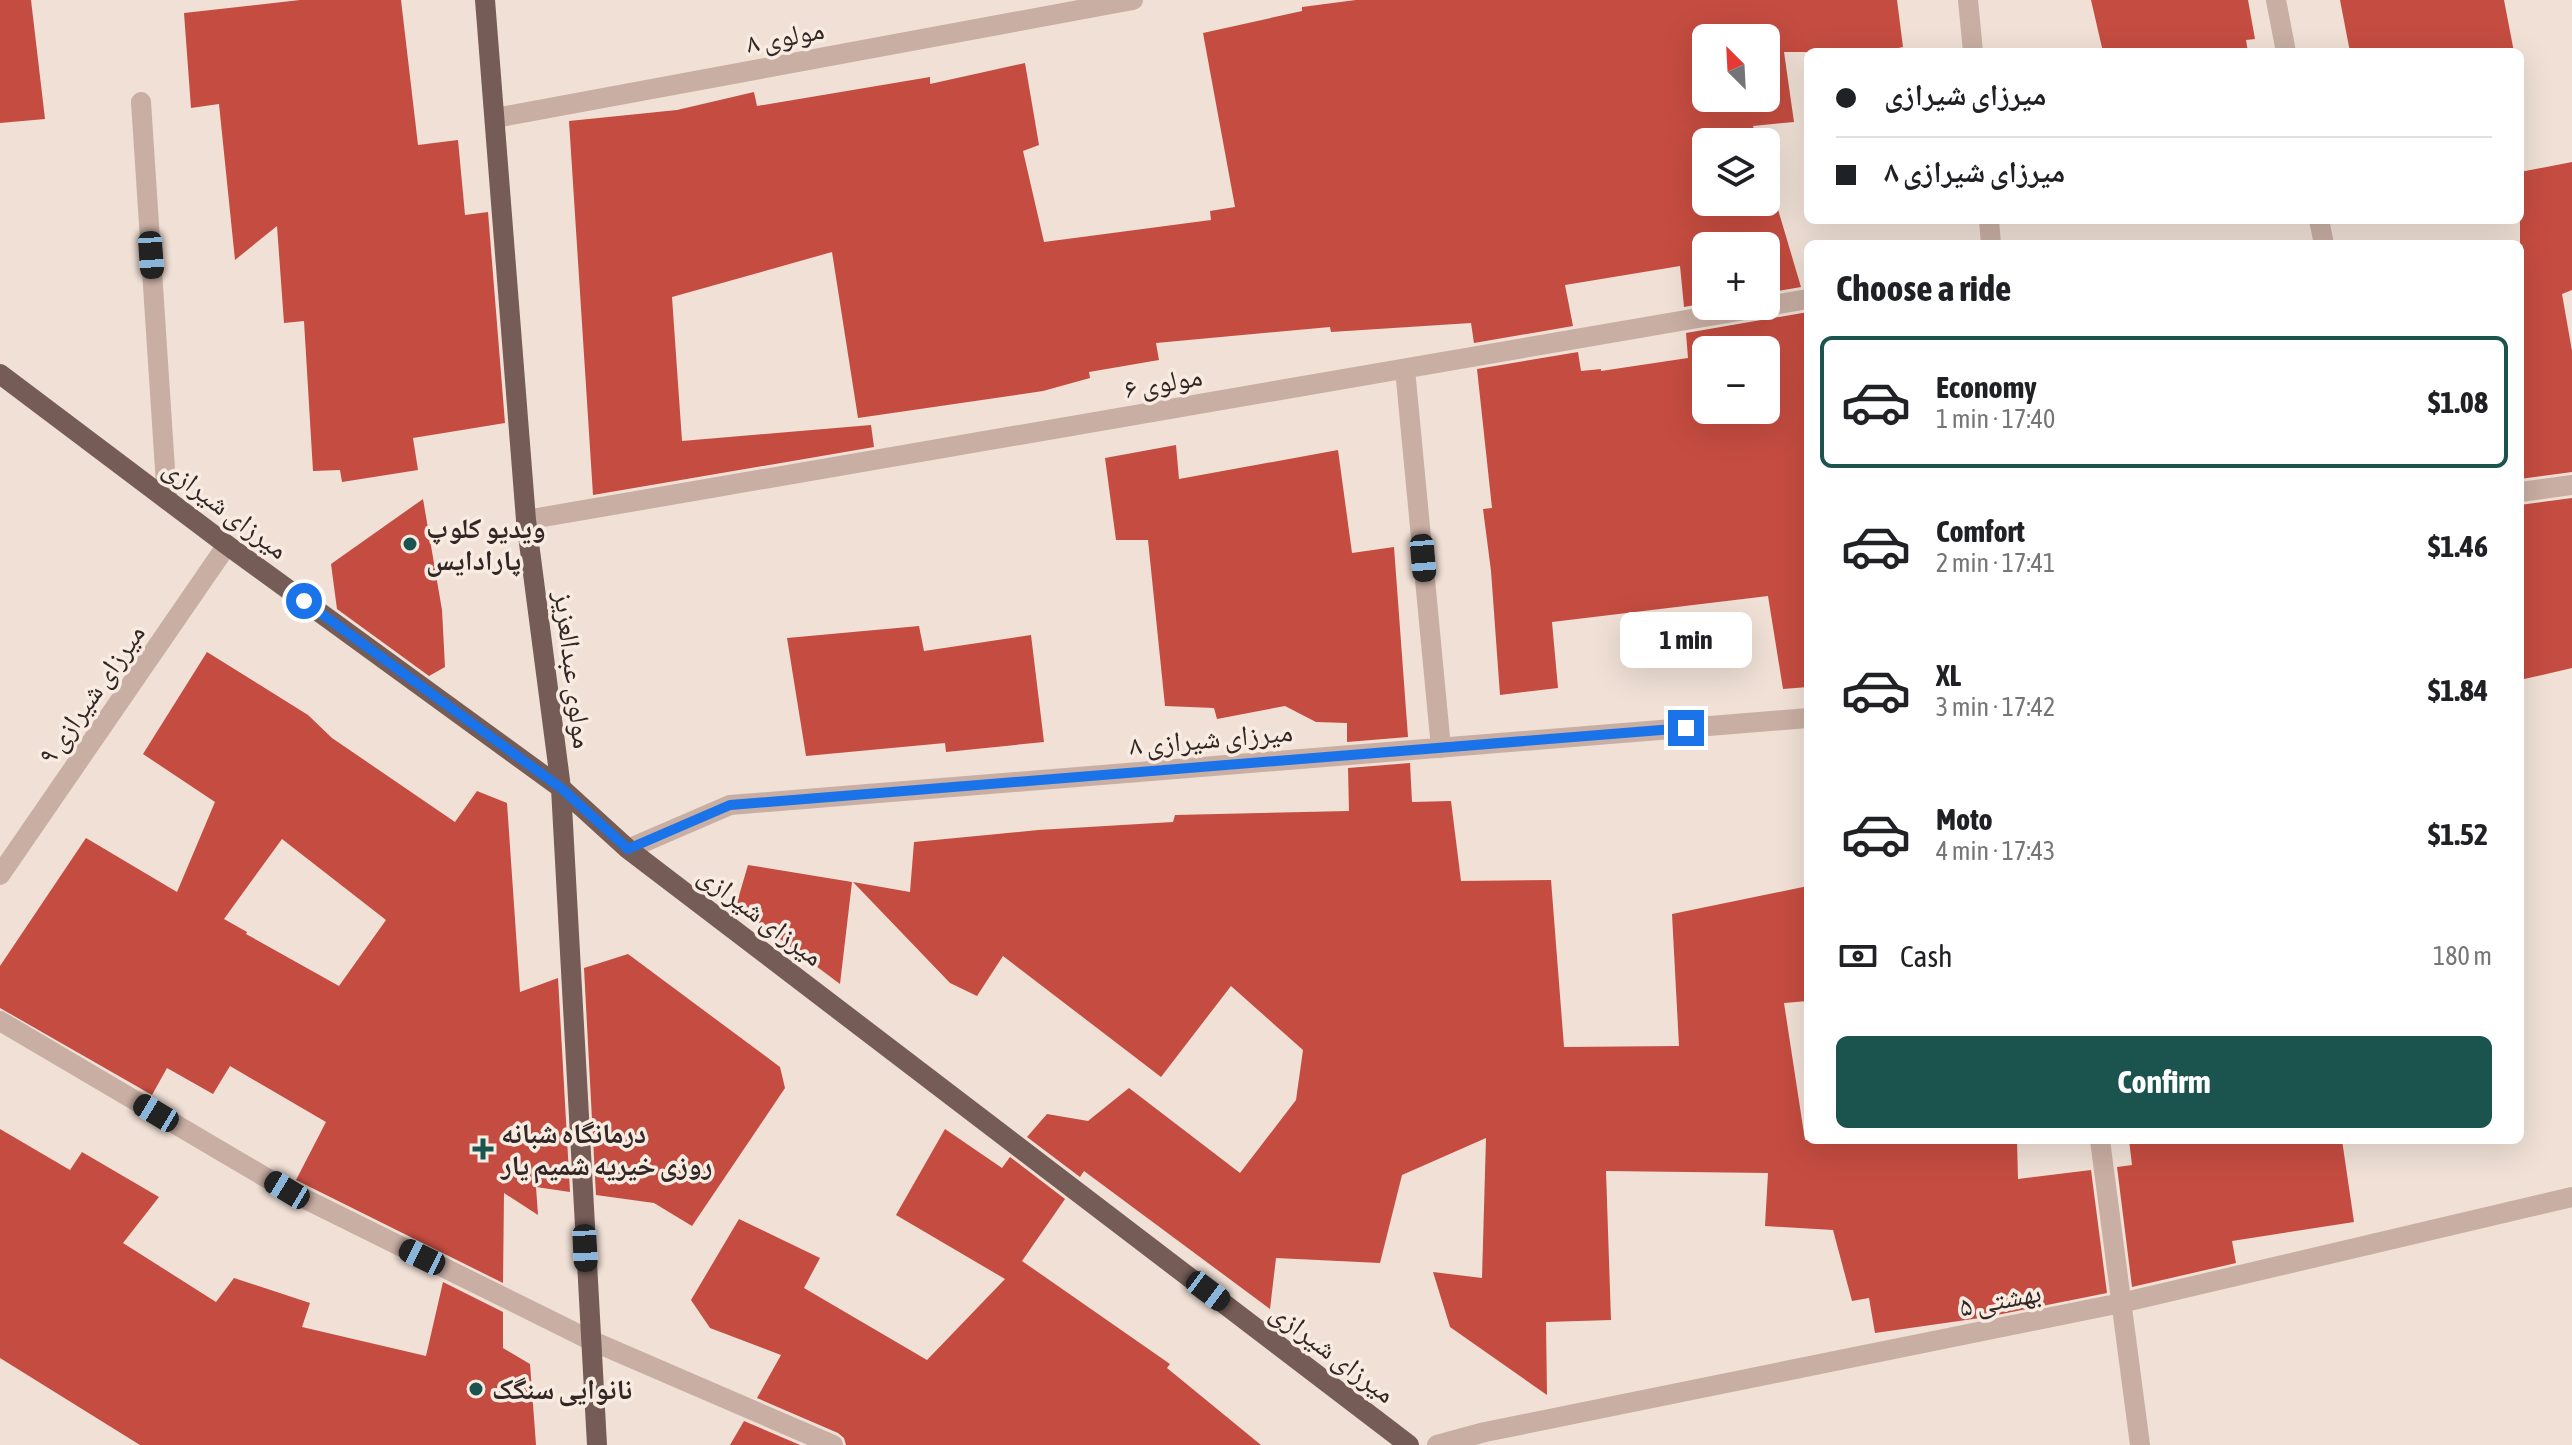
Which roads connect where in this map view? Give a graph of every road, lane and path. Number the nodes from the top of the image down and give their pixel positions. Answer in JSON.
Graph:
{"nodes":[{"id":1,"x":485,"y":0,"type":"edge"},
{"id":2,"x":1133,"y":0,"type":"edge"},
{"id":3,"x":1968,"y":0,"type":"edge"},
{"id":4,"x":2276,"y":0,"type":"edge"},
{"id":5,"x":1973,"y":48,"type":"edge"},
{"id":6,"x":2285,"y":48,"type":"edge"},
{"id":7,"x":141,"y":102,"type":"dead end"},
{"id":8,"x":495,"y":118,"type":"junction"},
{"id":9,"x":1804,"y":300,"type":"edge"},
{"id":10,"x":1405,"y":369,"type":"junction"},
{"id":11,"x":0,"y":374,"type":"edge"},
{"id":12,"x":2572,"y":485,"type":"edge"},
{"id":13,"x":2524,"y":491,"type":"edge"},
{"id":14,"x":167,"y":500,"type":"junction"},
{"id":15,"x":526,"y":520,"type":"junction"},
{"id":16,"x":227,"y":545,"type":"junction"},
{"id":17,"x":1804,"y":718,"type":"edge"},
{"id":18,"x":1441,"y":748,"type":"junction"},
{"id":19,"x":561,"y":788,"type":"junction"},
{"id":20,"x":628,"y":849,"type":"junction"},
{"id":21,"x":0,"y":875,"type":"edge"},
{"id":22,"x":0,"y":1021,"type":"edge"},
{"id":23,"x":2101,"y":1144,"type":"edge"},
{"id":24,"x":2572,"y":1197,"type":"edge"},
{"id":25,"x":2121,"y":1303,"type":"junction"},
{"id":26,"x":590,"y":1340,"type":"junction"},
{"id":27,"x":597,"y":1445,"type":"edge"},
{"id":28,"x":833,"y":1445,"type":"edge"},
{"id":29,"x":1409,"y":1445,"type":"edge"},
{"id":30,"x":1437,"y":1445,"type":"edge"},
{"id":31,"x":2140,"y":1445,"type":"edge"}],
"edges":[{"from":1,"to":8,"type":"main road","name":"مولوی عبدالعزیز"},
{"from":2,"to":8,"type":"street","name":"مولوی ۸"},
{"from":3,"to":5,"type":"street"},
{"from":4,"to":6,"type":"street"},
{"from":7,"to":14,"type":"street"},
{"from":8,"to":15,"type":"main road","name":"مولوی عبدالعزیز"},
{"from":9,"to":10,"type":"street","name":"مولوی ۶"},
{"from":10,"to":15,"type":"street","name":"مولوی ۶"},
{"from":10,"to":18,"type":"street"},
{"from":11,"to":14,"type":"main road","name":"میرزای شیرازی"},
{"from":12,"to":13,"type":"street"},
{"from":14,"to":16,"type":"main road","name":"میرزای شیرازی"},
{"from":15,"to":19,"type":"main road","name":"مولوی عبدالعزیز"},
{"from":16,"to":19,"type":"main road","name":"میرزای شیرازی"},
{"from":16,"to":21,"type":"street","name":"میرزای شیرازی ۹"},
{"from":17,"to":18,"type":"street","name":"میرزای شیرازی ۸"},
{"from":18,"to":20,"type":"street","name":"میرزای شیرازی ۸"},
{"from":19,"to":20,"type":"main road","name":"میرزای شیرازی"},
{"from":19,"to":26,"type":"main road","name":"مولوی عبدالعزیز"},
{"from":20,"to":29,"type":"main road","name":"میرزای شیرازی"},
{"from":22,"to":26,"type":"street"},
{"from":23,"to":25,"type":"street"},
{"from":24,"to":25,"type":"street","name":"بهشتی ۵"},
{"from":25,"to":30,"type":"street","name":"بهشتی ۵"},
{"from":25,"to":31,"type":"street"},
{"from":26,"to":27,"type":"main road","name":"مولوی عبدالعزیز"},
{"from":26,"to":28,"type":"street"}]}
